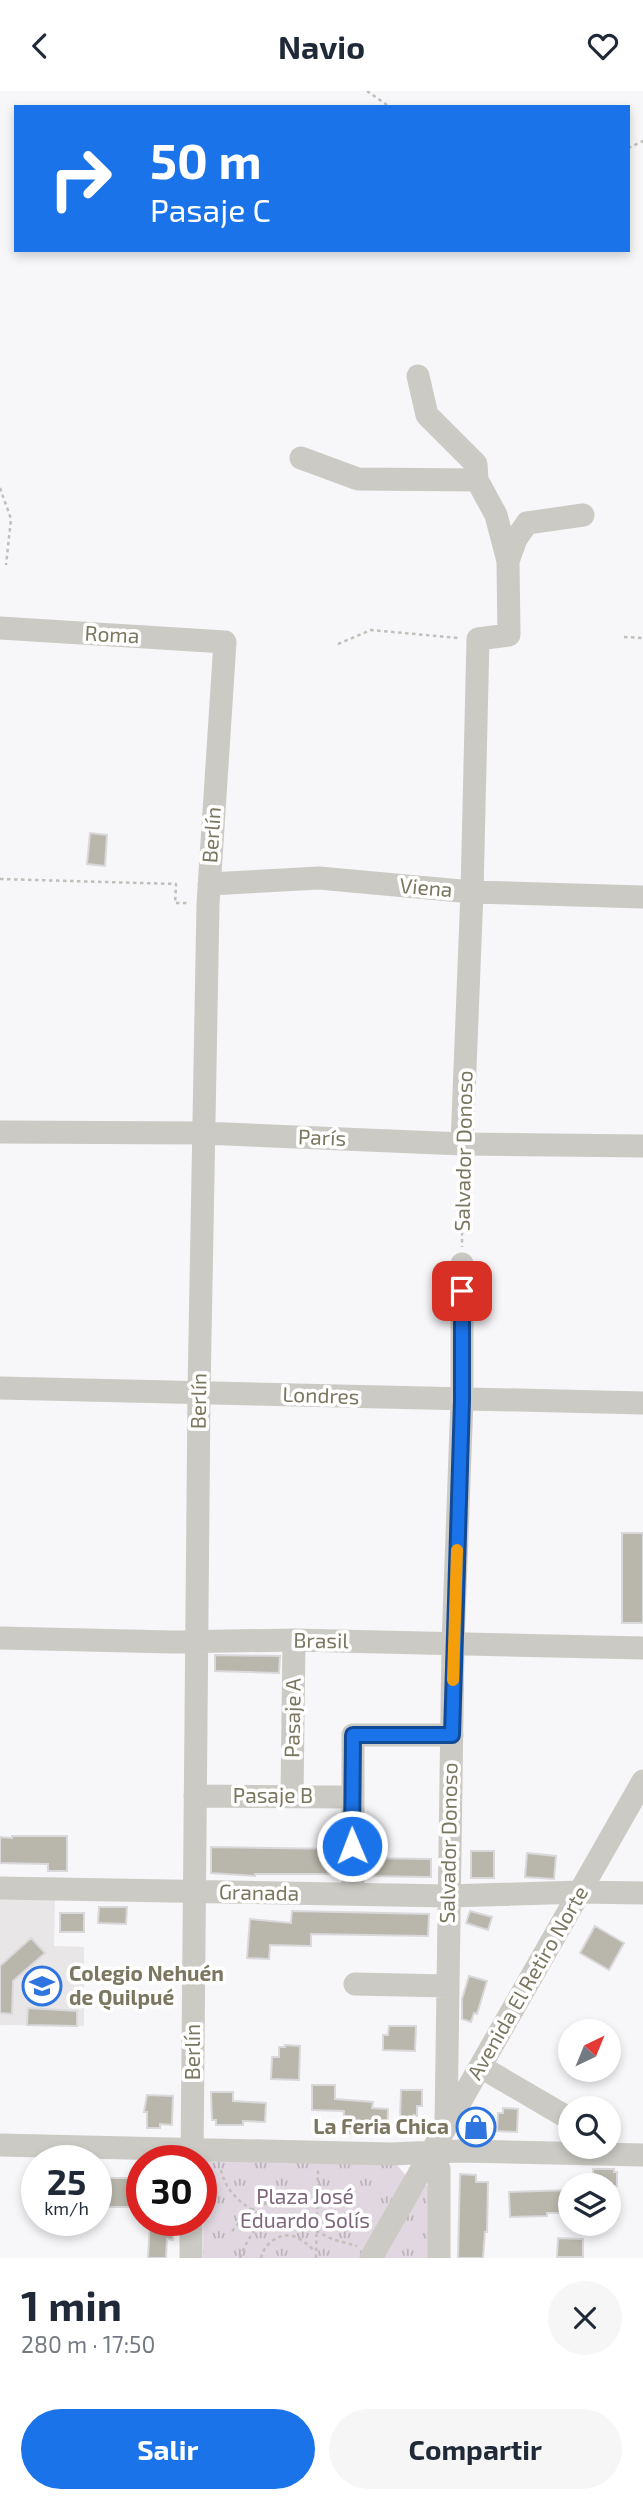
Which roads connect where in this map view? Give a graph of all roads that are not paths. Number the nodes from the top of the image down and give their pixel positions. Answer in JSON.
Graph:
{"nodes":[{"id":1,"x":418,"y":376,"type":"dead end"},
{"id":2,"x":301,"y":458,"type":"dead end"},
{"id":3,"x":477,"y":480,"type":"junction"},
{"id":4,"x":583,"y":515,"type":"dead end"},
{"id":5,"x":508,"y":561,"type":"junction"},
{"id":6,"x":0,"y":628,"type":"edge"},
{"id":7,"x":225,"y":642,"type":"joint"},
{"id":8,"x":472,"y":893,"type":"junction"},
{"id":9,"x":209,"y":894,"type":"junction"},
{"id":10,"x":643,"y":897,"type":"edge"},
{"id":11,"x":0,"y":1132,"type":"edge"},
{"id":12,"x":203,"y":1133,"type":"junction"},
{"id":13,"x":462,"y":1143,"type":"junction"},
{"id":14,"x":643,"y":1146,"type":"edge"},
{"id":15,"x":462,"y":1264,"type":"road end"},
{"id":16,"x":0,"y":1388,"type":"edge"},
{"id":17,"x":199,"y":1392,"type":"junction"},
{"id":18,"x":462,"y":1400,"type":"junction"},
{"id":19,"x":643,"y":1403,"type":"edge"},
{"id":20,"x":0,"y":1638,"type":"edge"},
{"id":21,"x":294,"y":1640,"type":"junction"},
{"id":22,"x":197,"y":1641,"type":"junction"},
{"id":23,"x":453,"y":1644,"type":"junction"},
{"id":24,"x":643,"y":1648,"type":"edge"},
{"id":25,"x":452,"y":1735,"type":"junction"},
{"id":26,"x":643,"y":1781,"type":"edge"},
{"id":27,"x":195,"y":1796,"type":"junction"},
{"id":28,"x":292,"y":1796,"type":"junction"},
{"id":29,"x":351,"y":1797,"type":"junction"},
{"id":30,"x":0,"y":1888,"type":"edge"},
{"id":31,"x":193,"y":1892,"type":"junction"},
{"id":32,"x":580,"y":1892,"type":"junction"},
{"id":33,"x":643,"y":1893,"type":"edge"},
{"id":34,"x":353,"y":1894,"type":"junction"},
{"id":35,"x":448,"y":1896,"type":"junction"},
{"id":36,"x":355,"y":1984,"type":"dead end"},
{"id":37,"x":447,"y":1986,"type":"junction"},
{"id":38,"x":481,"y":2067,"type":"junction"},
{"id":39,"x":558,"y":2112,"type":"edge"},
{"id":40,"x":446,"y":2125,"type":"junction"},
{"id":41,"x":0,"y":2145,"type":"edge"},
{"id":42,"x":192,"y":2145,"type":"edge"},
{"id":43,"x":217,"y":2150,"type":"edge"},
{"id":44,"x":126,"y":2152,"type":"edge"},
{"id":45,"x":432,"y":2153,"type":"junction"},
{"id":46,"x":643,"y":2155,"type":"edge"},
{"id":47,"x":191,"y":2236,"type":"edge"},
{"id":48,"x":364,"y":2252,"type":"edge"},
{"id":49,"x":191,"y":2258,"type":"edge"},
{"id":50,"x":439,"y":2258,"type":"edge"}],
"edges":[{"from":1,"to":3,"type":"street"},
{"from":2,"to":3,"type":"street"},
{"from":3,"to":5,"type":"street"},
{"from":4,"to":5,"type":"street"},
{"from":5,"to":8,"type":"street","name":"Salvador Donoso"},
{"from":6,"to":7,"type":"street","name":"Roma"},
{"from":7,"to":9,"type":"street","name":"Berlín"},
{"from":8,"to":9,"type":"street","name":"Viena"},
{"from":8,"to":10,"type":"street","name":"Viena"},
{"from":8,"to":13,"type":"street","name":"Salvador Donoso"},
{"from":9,"to":12,"type":"street","name":"Berlín"},
{"from":11,"to":12,"type":"street","name":"París"},
{"from":12,"to":13,"type":"street","name":"París"},
{"from":12,"to":17,"type":"street","name":"Berlín"},
{"from":13,"to":14,"type":"street","name":"París"},
{"from":15,"to":18,"type":"street","name":"Salvador Donoso"},
{"from":16,"to":17,"type":"street","name":"Londres"},
{"from":17,"to":18,"type":"street","name":"Londres"},
{"from":17,"to":22,"type":"street","name":"Berlín"},
{"from":18,"to":19,"type":"street","name":"Londres"},
{"from":18,"to":23,"type":"street","name":"Salvador Donoso"},
{"from":20,"to":22,"type":"street","name":"Brasil"},
{"from":21,"to":22,"type":"street","name":"Brasil"},
{"from":21,"to":23,"type":"street","name":"Brasil"},
{"from":21,"to":28,"type":"street","name":"Pasaje A"},
{"from":22,"to":27,"type":"street","name":"Berlín"},
{"from":23,"to":24,"type":"street","name":"Brasil"},
{"from":23,"to":25,"type":"street","name":"Salvador Donoso"},
{"from":25,"to":29,"type":"street"},
{"from":25,"to":35,"type":"street","name":"Salvador Donoso"},
{"from":26,"to":32,"type":"street","name":"Avenida El Retiro Norte"},
{"from":27,"to":28,"type":"street","name":"Pasaje B"},
{"from":27,"to":31,"type":"street","name":"Berlín"},
{"from":28,"to":29,"type":"street","name":"Pasaje B"},
{"from":29,"to":34,"type":"street"},
{"from":30,"to":31,"type":"street","name":"Granada"},
{"from":31,"to":34,"type":"street","name":"Granada"},
{"from":31,"to":42,"type":"street","name":"Berlín"},
{"from":32,"to":33,"type":"street","name":"Granada"},
{"from":32,"to":35,"type":"street","name":"Granada"},
{"from":32,"to":38,"type":"street","name":"Avenida El Retiro Norte"},
{"from":34,"to":35,"type":"street","name":"Granada"},
{"from":35,"to":37,"type":"street","name":"Salvador Donoso"},
{"from":36,"to":37,"type":"street"},
{"from":37,"to":40,"type":"street","name":"Salvador Donoso"},
{"from":38,"to":39,"type":"street"},
{"from":38,"to":40,"type":"street","name":"Avenida El Retiro Norte"},
{"from":40,"to":45,"type":"street","name":"Avenida El Retiro Norte"},
{"from":41,"to":44,"type":"street"},
{"from":43,"to":45,"type":"street"},
{"from":45,"to":46,"type":"street"},
{"from":45,"to":48,"type":"street","name":"Avenida El Retiro Norte"},
{"from":45,"to":50,"type":"street"},
{"from":47,"to":49,"type":"street"}]}
